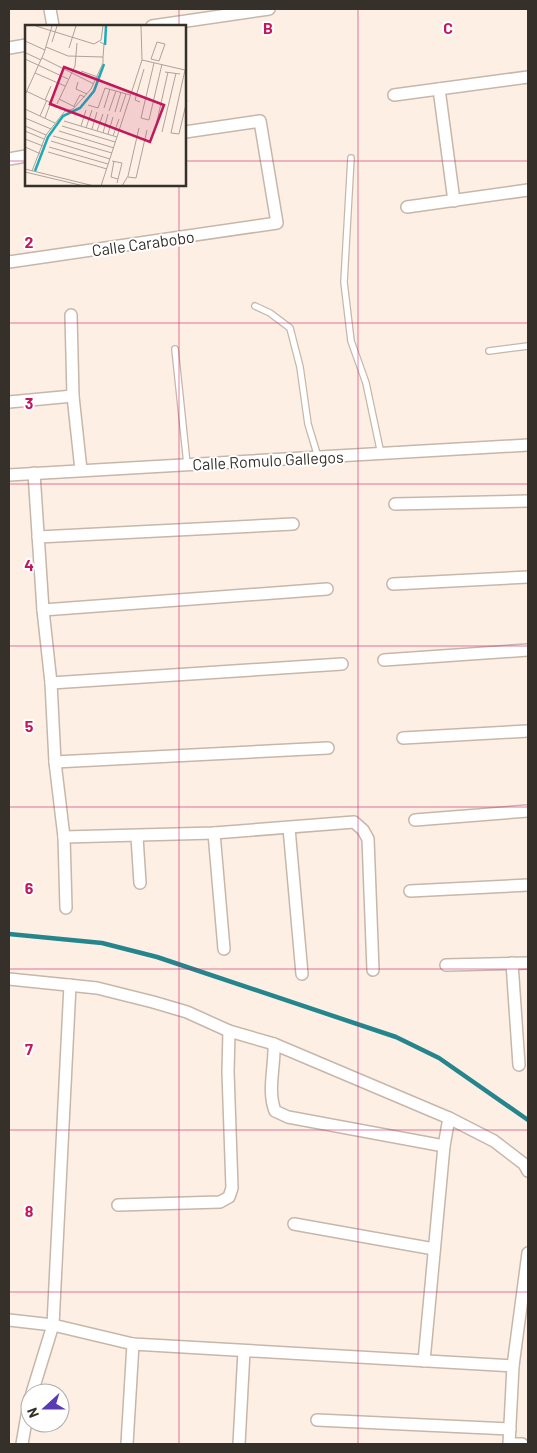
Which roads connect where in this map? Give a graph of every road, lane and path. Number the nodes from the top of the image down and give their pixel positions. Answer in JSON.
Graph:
{"nodes":[{"id":1,"x":50,"y":9,"type":"edge"},
{"id":2,"x":269,"y":9,"type":"edge"},
{"id":3,"x":53,"y":25,"type":"edge"},
{"id":4,"x":159,"y":25,"type":"edge"},
{"id":5,"x":25,"y":45,"type":"edge"},
{"id":6,"x":9,"y":48,"type":"edge"},
{"id":7,"x":528,"y":77,"type":"edge"},
{"id":8,"x":439,"y":89,"type":"junction"},
{"id":9,"x":394,"y":95,"type":"dead end"},
{"id":10,"x":186,"y":132,"type":"edge"},
{"id":11,"x":25,"y":156,"type":"edge"},
{"id":12,"x":351,"y":158,"type":"dead end"},
{"id":13,"x":9,"y":159,"type":"edge"},
{"id":14,"x":528,"y":190,"type":"edge"},
{"id":15,"x":454,"y":200,"type":"junction"},
{"id":16,"x":407,"y":207,"type":"dead end"},
{"id":17,"x":9,"y":262,"type":"edge"},
{"id":18,"x":256,"y":306,"type":"dead end"},
{"id":19,"x":71,"y":315,"type":"dead end"},
{"id":20,"x":528,"y":346,"type":"edge"},
{"id":21,"x":175,"y":349,"type":"dead end"},
{"id":22,"x":489,"y":351,"type":"dead end"},
{"id":23,"x":73,"y":396,"type":"junction"},
{"id":24,"x":9,"y":402,"type":"edge"},
{"id":25,"x":528,"y":445,"type":"edge"},
{"id":26,"x":381,"y":454,"type":"junction"},
{"id":27,"x":318,"y":458,"type":"junction"},
{"id":28,"x":187,"y":464,"type":"junction"},
{"id":29,"x":81,"y":470,"type":"junction"},
{"id":30,"x":34,"y":473,"type":"junction"},
{"id":31,"x":9,"y":475,"type":"edge"},
{"id":32,"x":528,"y":501,"type":"edge"},
{"id":33,"x":395,"y":504,"type":"dead end"},
{"id":34,"x":293,"y":524,"type":"dead end"},
{"id":35,"x":38,"y":537,"type":"junction"},
{"id":36,"x":528,"y":577,"type":"edge"},
{"id":37,"x":393,"y":584,"type":"dead end"},
{"id":38,"x":327,"y":589,"type":"dead end"},
{"id":39,"x":43,"y":610,"type":"junction"},
{"id":40,"x":528,"y":650,"type":"edge"},
{"id":41,"x":384,"y":660,"type":"dead end"},
{"id":42,"x":342,"y":664,"type":"dead end"},
{"id":43,"x":51,"y":683,"type":"junction"},
{"id":44,"x":528,"y":732,"type":"edge"},
{"id":45,"x":403,"y":738,"type":"dead end"},
{"id":46,"x":328,"y":748,"type":"dead end"},
{"id":47,"x":55,"y":762,"type":"junction"},
{"id":48,"x":528,"y":811,"type":"edge"},
{"id":49,"x":415,"y":820,"type":"dead end"},
{"id":50,"x":289,"y":828,"type":"junction"},
{"id":51,"x":214,"y":833,"type":"junction"},
{"id":52,"x":64,"y":837,"type":"junction"},
{"id":53,"x":137,"y":837,"type":"junction"},
{"id":54,"x":140,"y":883,"type":"dead end"},
{"id":55,"x":528,"y":885,"type":"edge"},
{"id":56,"x":410,"y":891,"type":"dead end"},
{"id":57,"x":66,"y":908,"type":"dead end"},
{"id":58,"x":224,"y":949,"type":"dead end"},
{"id":59,"x":512,"y":963,"type":"junction"},
{"id":60,"x":528,"y":963,"type":"edge"},
{"id":61,"x":446,"y":965,"type":"dead end"},
{"id":62,"x":373,"y":970,"type":"dead end"},
{"id":63,"x":302,"y":974,"type":"dead end"},
{"id":64,"x":9,"y":979,"type":"edge"},
{"id":65,"x":70,"y":985,"type":"junction"},
{"id":66,"x":229,"y":1031,"type":"junction"},
{"id":67,"x":274,"y":1044,"type":"junction"},
{"id":68,"x":519,"y":1065,"type":"dead end"},
{"id":69,"x":448,"y":1118,"type":"junction"},
{"id":70,"x":444,"y":1146,"type":"junction"},
{"id":71,"x":528,"y":1171,"type":"edge"},
{"id":72,"x":118,"y":1206,"type":"dead end"},
{"id":73,"x":294,"y":1224,"type":"dead end"},
{"id":74,"x":434,"y":1249,"type":"junction"},
{"id":75,"x":528,"y":1253,"type":"edge"},
{"id":76,"x":9,"y":1320,"type":"edge"},
{"id":77,"x":523,"y":1321,"type":"edge"},
{"id":78,"x":54,"y":1325,"type":"junction"},
{"id":79,"x":133,"y":1344,"type":"junction"},
{"id":80,"x":244,"y":1351,"type":"junction"},
{"id":81,"x":424,"y":1361,"type":"junction"},
{"id":82,"x":512,"y":1366,"type":"junction"},
{"id":83,"x":35,"y":1383,"type":"edge"},
{"id":84,"x":317,"y":1420,"type":"dead end"},
{"id":85,"x":510,"y":1429,"type":"junction"},
{"id":86,"x":127,"y":1444,"type":"edge"},
{"id":87,"x":239,"y":1444,"type":"edge"},
{"id":88,"x":509,"y":1444,"type":"edge"},
{"id":89,"x":522,"y":1444,"type":"edge"}],
"edges":[{"from":1,"to":3,"type":"street"},
{"from":2,"to":4,"type":"street"},
{"from":5,"to":6,"type":"street"},
{"from":7,"to":8,"type":"street"},
{"from":8,"to":9,"type":"street"},
{"from":8,"to":15,"type":"street"},
{"from":10,"to":17,"type":"street","name":"Calle Carabobo"},
{"from":11,"to":13,"type":"street"},
{"from":12,"to":26,"type":"lane"},
{"from":14,"to":15,"type":"street"},
{"from":15,"to":16,"type":"street"},
{"from":18,"to":27,"type":"lane"},
{"from":19,"to":23,"type":"street"},
{"from":20,"to":22,"type":"lane"},
{"from":21,"to":28,"type":"lane"},
{"from":23,"to":24,"type":"street"},
{"from":23,"to":29,"type":"street"},
{"from":25,"to":26,"type":"street","name":"Calle Romulo Gallegos"},
{"from":26,"to":27,"type":"street","name":"Calle Romulo Gallegos"},
{"from":27,"to":28,"type":"street","name":"Calle Romulo Gallegos"},
{"from":28,"to":29,"type":"street","name":"Calle Romulo Gallegos"},
{"from":29,"to":30,"type":"street","name":"Calle Romulo Gallegos"},
{"from":30,"to":31,"type":"street","name":"Calle Romulo Gallegos"},
{"from":30,"to":35,"type":"street"},
{"from":32,"to":33,"type":"street"},
{"from":34,"to":35,"type":"street"},
{"from":35,"to":39,"type":"street"},
{"from":36,"to":37,"type":"street"},
{"from":38,"to":39,"type":"street"},
{"from":39,"to":43,"type":"street"},
{"from":40,"to":41,"type":"street"},
{"from":42,"to":43,"type":"street"},
{"from":43,"to":47,"type":"street"},
{"from":44,"to":45,"type":"street"},
{"from":46,"to":47,"type":"street"},
{"from":47,"to":52,"type":"street"},
{"from":48,"to":49,"type":"street"},
{"from":50,"to":51,"type":"street"},
{"from":50,"to":62,"type":"street"},
{"from":50,"to":63,"type":"street"},
{"from":51,"to":53,"type":"street"},
{"from":51,"to":58,"type":"street"},
{"from":52,"to":53,"type":"street"},
{"from":52,"to":57,"type":"street"},
{"from":53,"to":54,"type":"street"},
{"from":55,"to":56,"type":"street"},
{"from":59,"to":60,"type":"street"},
{"from":59,"to":61,"type":"street"},
{"from":59,"to":68,"type":"street"},
{"from":64,"to":65,"type":"street"},
{"from":65,"to":66,"type":"street"},
{"from":65,"to":78,"type":"street"},
{"from":66,"to":67,"type":"street"},
{"from":66,"to":72,"type":"street"},
{"from":67,"to":69,"type":"street"},
{"from":67,"to":70,"type":"street"},
{"from":69,"to":70,"type":"street"},
{"from":69,"to":71,"type":"street"},
{"from":70,"to":74,"type":"street"},
{"from":73,"to":74,"type":"street"},
{"from":74,"to":81,"type":"street"},
{"from":75,"to":77,"type":"street"},
{"from":76,"to":78,"type":"street"},
{"from":77,"to":82,"type":"street"},
{"from":78,"to":79,"type":"street"},
{"from":78,"to":83,"type":"street"},
{"from":79,"to":80,"type":"street"},
{"from":79,"to":86,"type":"street"},
{"from":80,"to":81,"type":"street"},
{"from":80,"to":87,"type":"street"},
{"from":81,"to":82,"type":"street"},
{"from":82,"to":85,"type":"street"},
{"from":84,"to":85,"type":"street"},
{"from":85,"to":88,"type":"street"},
{"from":88,"to":89,"type":"street"}]}
